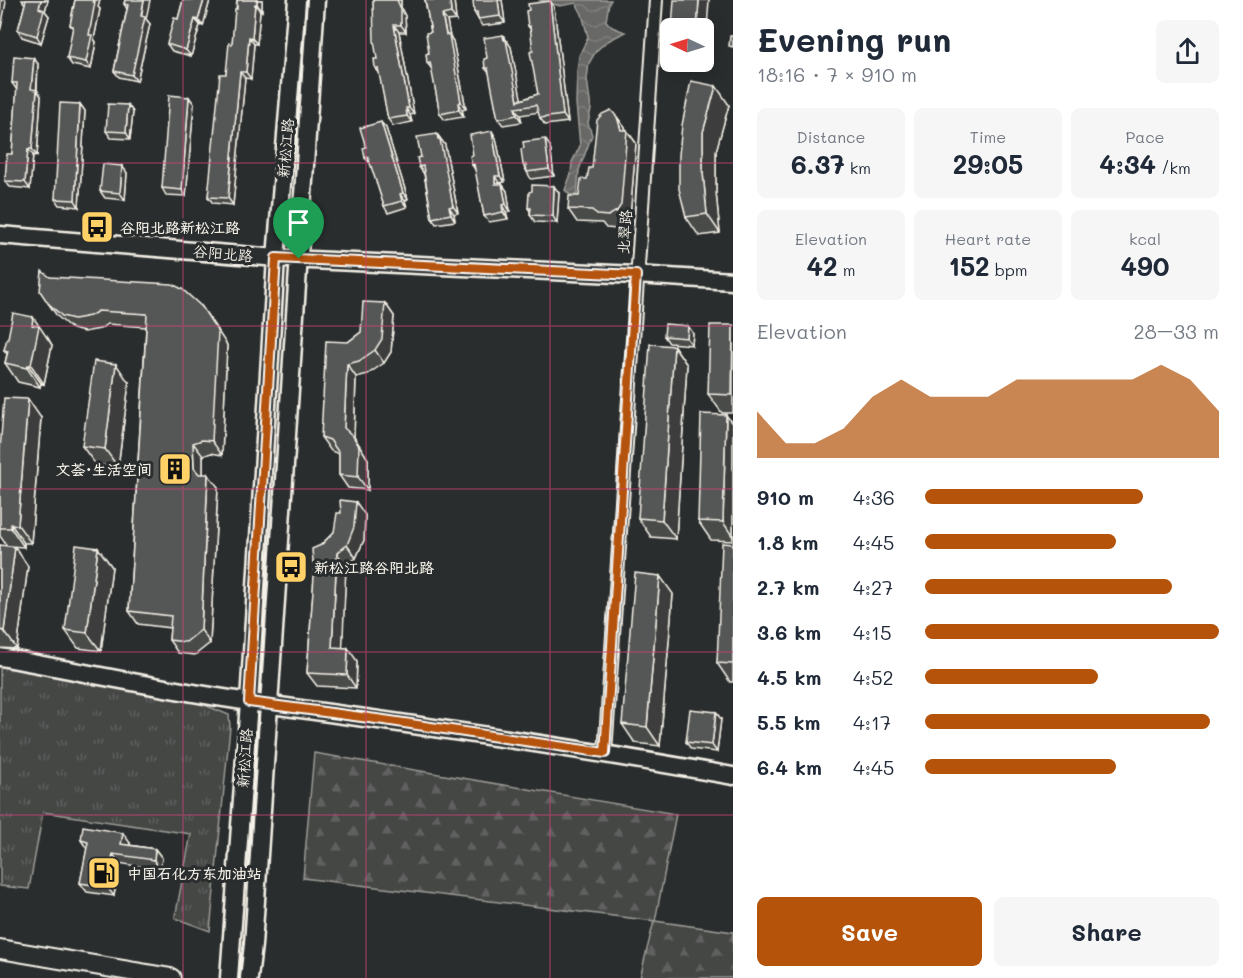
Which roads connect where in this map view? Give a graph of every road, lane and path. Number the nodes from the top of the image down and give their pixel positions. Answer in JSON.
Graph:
{"nodes":[{"id":1,"x":297,"y":0,"type":"edge"},
{"id":2,"x":316,"y":0,"type":"edge"},
{"id":3,"x":656,"y":0,"type":"edge"},
{"id":4,"x":0,"y":235,"type":"edge"},
{"id":5,"x":276,"y":258,"type":"junction"},
{"id":6,"x":299,"y":259,"type":"junction"},
{"id":7,"x":636,"y":275,"type":"junction"},
{"id":8,"x":733,"y":281,"type":"edge"},
{"id":9,"x":0,"y":657,"type":"edge"},
{"id":10,"x":249,"y":702,"type":"junction"},
{"id":11,"x":268,"y":704,"type":"junction"},
{"id":12,"x":605,"y":753,"type":"junction"},
{"id":13,"x":733,"y":776,"type":"edge"},
{"id":14,"x":0,"y":949,"type":"edge"},
{"id":15,"x":171,"y":978,"type":"edge"},
{"id":16,"x":229,"y":978,"type":"edge"},
{"id":17,"x":249,"y":978,"type":"edge"}],
"edges":[{"from":1,"to":5,"type":"main road","name":"新松江路"},
{"from":2,"to":6,"type":"main road","name":"新松江路"},
{"from":3,"to":7,"type":"street","name":"北翠路"},
{"from":4,"to":5,"type":"main road","name":"谷阳北路"},
{"from":5,"to":6,"type":"main road","name":"谷阳北路"},
{"from":5,"to":10,"type":"main road","name":"新松江路"},
{"from":6,"to":7,"type":"main road","name":"谷阳北路"},
{"from":6,"to":11,"type":"main road","name":"新松江路"},
{"from":7,"to":8,"type":"main road","name":"谷阳北路"},
{"from":7,"to":12,"type":"street","name":"北翠路"},
{"from":9,"to":10,"type":"main road"},
{"from":10,"to":11,"type":"main road"},
{"from":10,"to":16,"type":"main road","name":"新松江路"},
{"from":11,"to":12,"type":"main road"},
{"from":11,"to":17,"type":"main road","name":"新松江路"},
{"from":12,"to":13,"type":"main road"},
{"from":14,"to":15,"type":"main road"}]}
